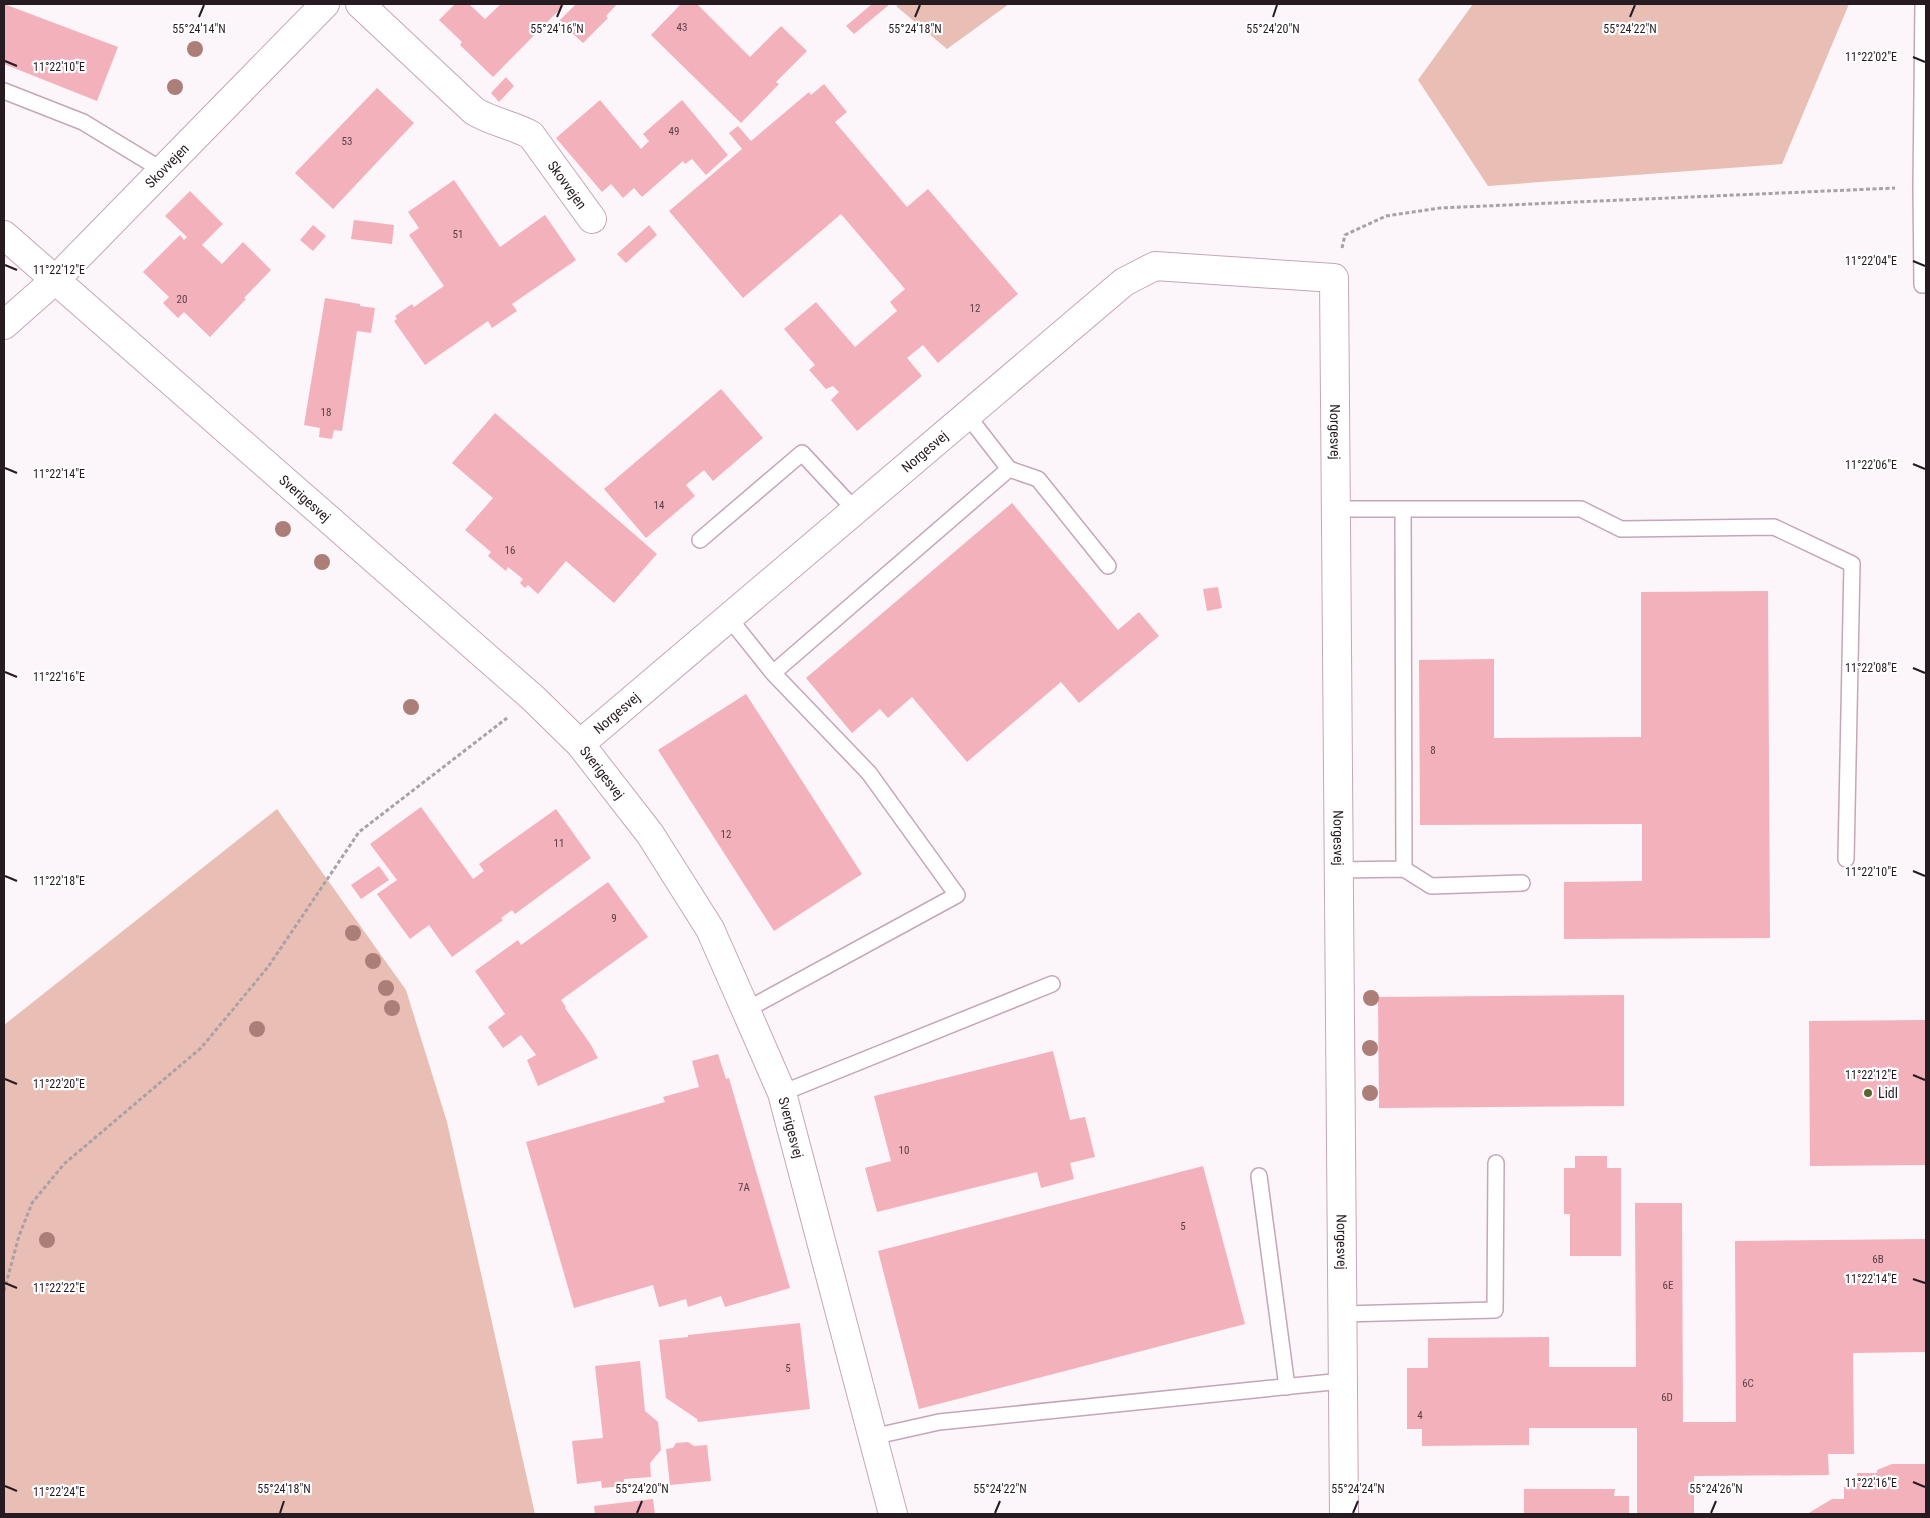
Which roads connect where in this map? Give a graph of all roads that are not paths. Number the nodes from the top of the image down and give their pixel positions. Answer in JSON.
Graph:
{"nodes":[{"id":1,"x":325,"y":4,"type":"edge"},
{"id":2,"x":360,"y":4,"type":"edge"},
{"id":3,"x":1923,"y":4,"type":"edge"},
{"id":4,"x":4,"y":92,"type":"edge"},
{"id":5,"x":162,"y":170,"type":"junction"},
{"id":6,"x":592,"y":219,"type":"dead end"},
{"id":7,"x":4,"y":236,"type":"edge"},
{"id":8,"x":55,"y":280,"type":"junction"},
{"id":9,"x":1926,"y":285,"type":"edge"},
{"id":10,"x":4,"y":325,"type":"edge"},
{"id":11,"x":967,"y":415,"type":"junction"},
{"id":12,"x":1009,"y":469,"type":"junction"},
{"id":13,"x":1336,"y":509,"type":"junction"},
{"id":14,"x":1403,"y":509,"type":"junction"},
{"id":15,"x":855,"y":510,"type":"junction"},
{"id":16,"x":700,"y":540,"type":"dead end"},
{"id":17,"x":1108,"y":566,"type":"dead end"},
{"id":18,"x":729,"y":618,"type":"junction"},
{"id":19,"x":773,"y":673,"type":"junction"},
{"id":20,"x":580,"y":744,"type":"junction"},
{"id":21,"x":1846,"y":859,"type":"dead end"},
{"id":22,"x":1404,"y":869,"type":"junction"},
{"id":23,"x":1339,"y":870,"type":"junction"},
{"id":24,"x":1522,"y":883,"type":"dead end"},
{"id":25,"x":1052,"y":984,"type":"dead end"},
{"id":26,"x":746,"y":1010,"type":"junction"},
{"id":27,"x":782,"y":1093,"type":"junction"},
{"id":28,"x":1496,"y":1163,"type":"dead end"},
{"id":29,"x":1259,"y":1176,"type":"dead end"},
{"id":30,"x":1342,"y":1314,"type":"junction"},
{"id":31,"x":1342,"y":1381,"type":"junction"},
{"id":32,"x":1287,"y":1387,"type":"junction"},
{"id":33,"x":872,"y":1437,"type":"junction"},
{"id":34,"x":892,"y":1514,"type":"edge"},
{"id":35,"x":1344,"y":1514,"type":"edge"}],
"edges":[{"from":1,"to":5,"type":"street","name":"Skovvejen"},
{"from":2,"to":6,"type":"street","name":"Skovvejen"},
{"from":3,"to":9,"type":"lane"},
{"from":4,"to":5,"type":"lane"},
{"from":5,"to":8,"type":"street","name":"Skovvejen"},
{"from":7,"to":8,"type":"street","name":"Sverigesvej"},
{"from":8,"to":10,"type":"street","name":"Skovvejen"},
{"from":8,"to":20,"type":"street","name":"Sverigesvej"},
{"from":11,"to":12,"type":"lane"},
{"from":11,"to":13,"type":"street","name":"Norgesvej"},
{"from":11,"to":15,"type":"street","name":"Norgesvej"},
{"from":12,"to":17,"type":"lane"},
{"from":12,"to":19,"type":"lane"},
{"from":13,"to":14,"type":"lane"},
{"from":13,"to":23,"type":"street","name":"Norgesvej"},
{"from":14,"to":21,"type":"lane"},
{"from":14,"to":22,"type":"lane"},
{"from":15,"to":16,"type":"lane"},
{"from":15,"to":18,"type":"street","name":"Norgesvej"},
{"from":18,"to":19,"type":"lane"},
{"from":18,"to":20,"type":"street","name":"Norgesvej"},
{"from":19,"to":26,"type":"lane"},
{"from":20,"to":26,"type":"street","name":"Sverigesvej"},
{"from":22,"to":23,"type":"lane"},
{"from":22,"to":24,"type":"lane"},
{"from":23,"to":30,"type":"street","name":"Norgesvej"},
{"from":25,"to":27,"type":"lane"},
{"from":26,"to":27,"type":"street","name":"Sverigesvej"},
{"from":27,"to":33,"type":"street","name":"Sverigesvej"},
{"from":28,"to":30,"type":"lane"},
{"from":29,"to":32,"type":"lane"},
{"from":30,"to":31,"type":"street","name":"Norgesvej"},
{"from":31,"to":32,"type":"lane"},
{"from":31,"to":35,"type":"street","name":"Norgesvej"},
{"from":32,"to":33,"type":"lane"},
{"from":33,"to":34,"type":"street","name":"Sverigesvej"}]}
